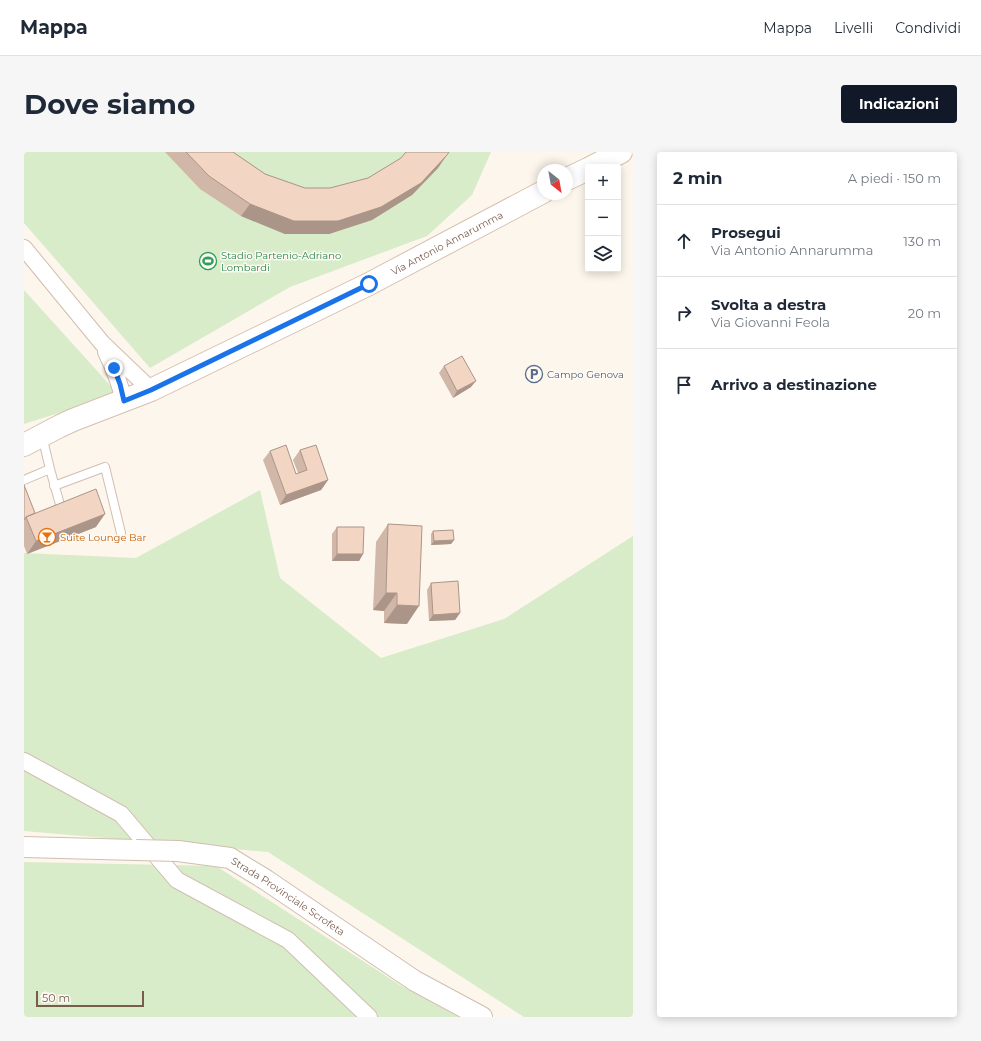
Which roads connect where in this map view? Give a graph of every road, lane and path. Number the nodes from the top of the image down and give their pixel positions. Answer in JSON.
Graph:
{"nodes":[{"id":1,"x":621,"y":152,"type":"edge"},
{"id":2,"x":598,"y":164,"type":"edge"},
{"id":3,"x":585,"y":170,"type":"edge"},
{"id":4,"x":573,"y":176,"type":"edge"},
{"id":5,"x":537,"y":195,"type":"edge"},
{"id":6,"x":24,"y":248,"type":"edge"},
{"id":7,"x":102,"y":343,"type":"junction"},
{"id":8,"x":151,"y":390,"type":"junction"},
{"id":9,"x":124,"y":401,"type":"junction"},
{"id":10,"x":31,"y":440,"type":"edge"},
{"id":11,"x":50,"y":470,"type":"junction"},
{"id":12,"x":24,"y":480,"type":"edge"},
{"id":13,"x":54,"y":486,"type":"junction"},
{"id":14,"x":46,"y":514,"type":"edge"},
{"id":15,"x":121,"y":533,"type":"dead end"},
{"id":16,"x":24,"y":761,"type":"edge"},
{"id":17,"x":24,"y":847,"type":"edge"},
{"id":18,"x":369,"y":1017,"type":"edge"},
{"id":19,"x":482,"y":1017,"type":"edge"}],
"edges":[{"from":1,"to":2,"type":"main road"},
{"from":3,"to":4,"type":"main road"},
{"from":5,"to":8,"type":"main road","name":"Via Antonio Annarumma"},
{"from":6,"to":7,"type":"street"},
{"from":7,"to":8,"type":"street"},
{"from":7,"to":9,"type":"street"},
{"from":8,"to":9,"type":"main road","name":"Via Antonio Annarumma"},
{"from":9,"to":10,"type":"main road","name":"Via Antonio Annarumma"},
{"from":10,"to":11,"type":"lane"},
{"from":11,"to":12,"type":"lane"},
{"from":11,"to":13,"type":"lane"},
{"from":13,"to":14,"type":"lane"},
{"from":13,"to":15,"type":"lane"},
{"from":16,"to":18,"type":"street"},
{"from":17,"to":19,"type":"street","name":"Strada Provinciale Scrofeta","bridge":true}]}
